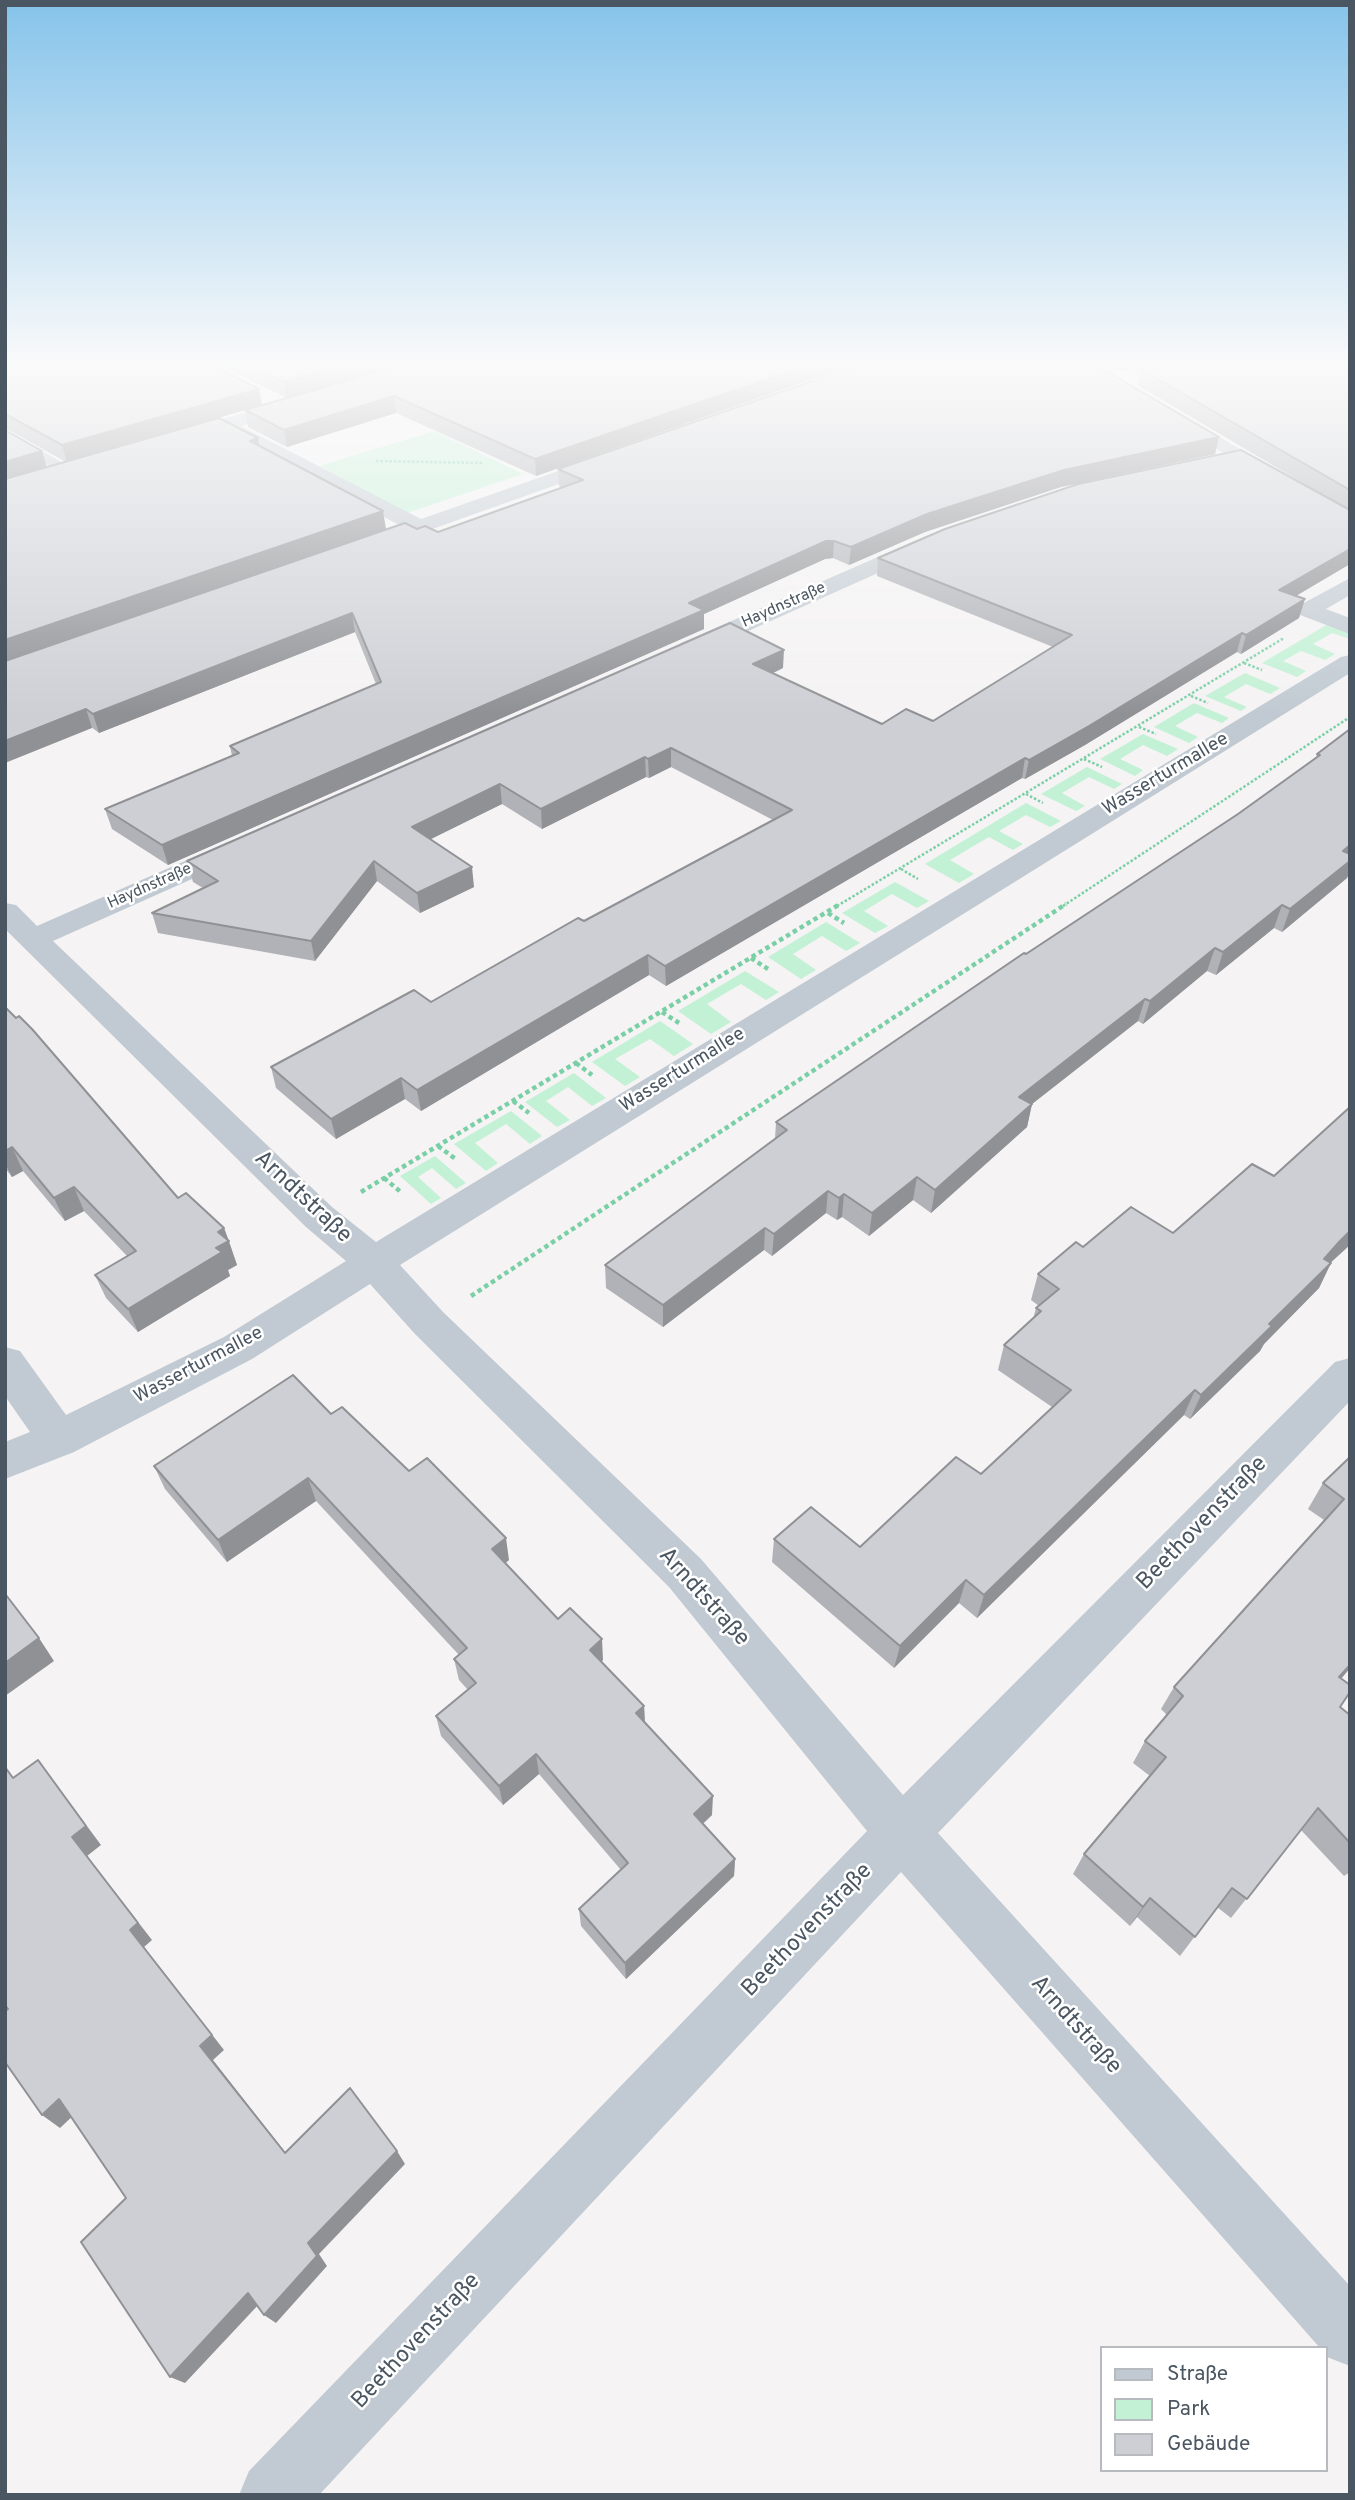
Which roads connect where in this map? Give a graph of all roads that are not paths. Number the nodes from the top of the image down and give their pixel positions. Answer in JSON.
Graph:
{"nodes":[{"id":1,"x":333,"y":482,"type":"edge"},
{"id":2,"x":548,"y":482,"type":"edge"},
{"id":3,"x":1282,"y":482,"type":"edge"},
{"id":4,"x":1350,"y":523,"type":"edge"},
{"id":5,"x":420,"y":527,"type":"junction"},
{"id":6,"x":947,"y":535,"type":"edge"},
{"id":7,"x":342,"y":554,"type":"edge"},
{"id":8,"x":1350,"y":585,"type":"edge"},
{"id":9,"x":1350,"y":628,"type":"edge"},
{"id":10,"x":670,"y":657,"type":"edge"},
{"id":11,"x":1350,"y":662,"type":"edge"},
{"id":12,"x":264,"y":837,"type":"edge"},
{"id":13,"x":5,"y":912,"type":"edge"},
{"id":14,"x":35,"y":938,"type":"junction"},
{"id":15,"x":373,"y":1261,"type":"junction"},
{"id":16,"x":5,"y":1363,"type":"edge"},
{"id":17,"x":1350,"y":1374,"type":"edge"},
{"id":18,"x":59,"y":1440,"type":"junction"},
{"id":19,"x":5,"y":1461,"type":"edge"},
{"id":20,"x":902,"y":1833,"type":"junction"},
{"id":21,"x":1350,"y":2334,"type":"edge"},
{"id":22,"x":273,"y":2495,"type":"edge"}],
"edges":[{"from":1,"to":5,"type":"street"},
{"from":2,"to":5,"type":"street"},
{"from":3,"to":4,"type":"street"},
{"from":5,"to":7,"type":"street"},
{"from":6,"to":10,"type":"street","name":"Haydnstraße"},
{"from":8,"to":9,"type":"street"},
{"from":11,"to":15,"type":"street","name":"Wasserturmallee"},
{"from":12,"to":14,"type":"street","name":"Haydnstraße"},
{"from":13,"to":14,"type":"street","name":"Arndtstraße"},
{"from":14,"to":15,"type":"street","name":"Arndtstraße"},
{"from":15,"to":18,"type":"street","name":"Wasserturmallee"},
{"from":15,"to":20,"type":"street","name":"Arndtstraße"},
{"from":16,"to":18,"type":"street"},
{"from":17,"to":20,"type":"street","name":"Beethovenstraße"},
{"from":18,"to":19,"type":"street","name":"Wasserturmallee"},
{"from":20,"to":21,"type":"street","name":"Arndtstraße"},
{"from":20,"to":22,"type":"street","name":"Beethovenstraße"}]}
